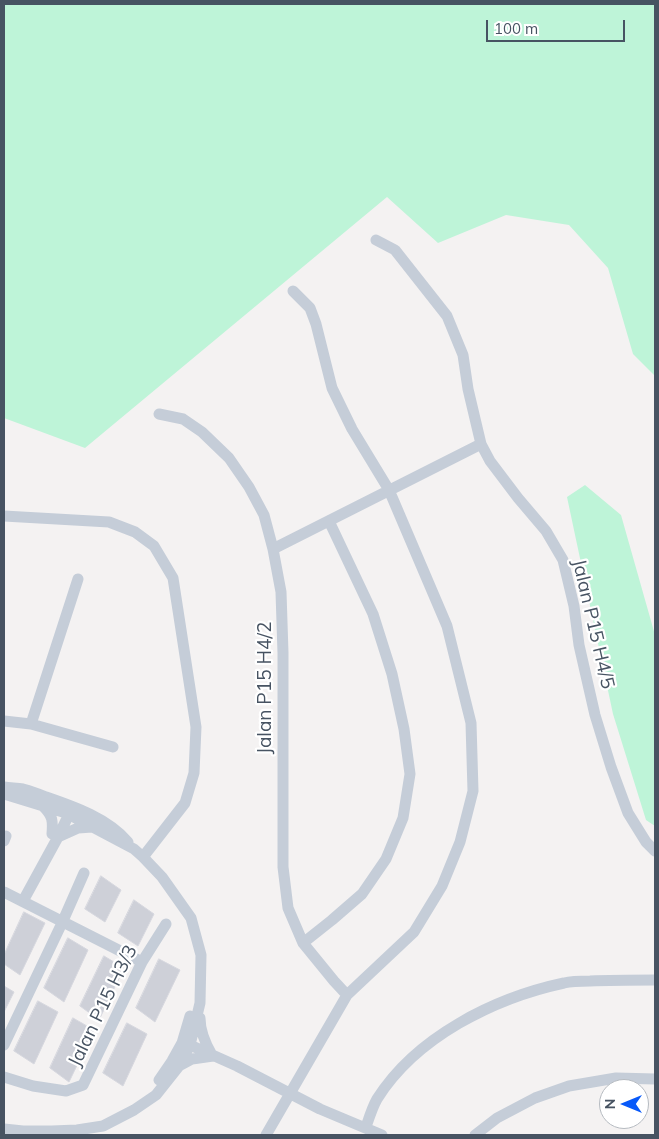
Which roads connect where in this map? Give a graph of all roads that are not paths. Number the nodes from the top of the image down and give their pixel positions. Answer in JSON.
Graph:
{"nodes":[{"id":1,"x":376,"y":240,"type":"dead end"},
{"id":2,"x":293,"y":291,"type":"dead end"},
{"id":3,"x":159,"y":414,"type":"dead end"},
{"id":4,"x":481,"y":444,"type":"junction"},
{"id":5,"x":389,"y":490,"type":"junction"},
{"id":6,"x":4,"y":516,"type":"edge"},
{"id":7,"x":329,"y":521,"type":"junction"},
{"id":8,"x":273,"y":548,"type":"junction"},
{"id":9,"x":78,"y":579,"type":"dead end"},
{"id":10,"x":4,"y":721,"type":"edge"},
{"id":11,"x":31,"y":724,"type":"junction"},
{"id":12,"x":113,"y":747,"type":"dead end"},
{"id":13,"x":4,"y":788,"type":"edge"},
{"id":14,"x":4,"y":794,"type":"edge"},
{"id":15,"x":43,"y":806,"type":"junction"},
{"id":16,"x":68,"y":809,"type":"junction"},
{"id":17,"x":92,"y":827,"type":"junction"},
{"id":18,"x":55,"y":836,"type":"junction"},
{"id":19,"x":655,"y":851,"type":"edge"},
{"id":20,"x":138,"y":853,"type":"junction"},
{"id":21,"x":84,"y":873,"type":"dead end"},
{"id":22,"x":4,"y":892,"type":"edge"},
{"id":23,"x":20,"y":900,"type":"junction"},
{"id":24,"x":62,"y":923,"type":"junction"},
{"id":25,"x":166,"y":924,"type":"dead end"},
{"id":26,"x":303,"y":944,"type":"junction"},
{"id":27,"x":201,"y":955,"type":"junction"},
{"id":28,"x":142,"y":962,"type":"junction"},
{"id":29,"x":655,"y":980,"type":"edge"},
{"id":30,"x":347,"y":995,"type":"junction"},
{"id":31,"x":200,"y":1003,"type":"junction"},
{"id":32,"x":190,"y":1017,"type":"junction"},
{"id":33,"x":4,"y":1045,"type":"edge"},
{"id":34,"x":190,"y":1045,"type":"junction"},
{"id":35,"x":214,"y":1055,"type":"junction"},
{"id":36,"x":176,"y":1064,"type":"junction"},
{"id":37,"x":4,"y":1078,"type":"edge"},
{"id":38,"x":655,"y":1079,"type":"edge"},
{"id":39,"x":290,"y":1094,"type":"junction"},
{"id":40,"x":4,"y":1128,"type":"edge"},
{"id":41,"x":366,"y":1128,"type":"junction"},
{"id":42,"x":266,"y":1135,"type":"edge"},
{"id":43,"x":382,"y":1135,"type":"edge"},
{"id":44,"x":475,"y":1135,"type":"edge"}],
"edges":[{"from":1,"to":4,"type":"street","name":"Jalan P15 H4/5"},
{"from":2,"to":5,"type":"street"},
{"from":3,"to":8,"type":"street","name":"Jalan P15 H4/2"},
{"from":4,"to":5,"type":"street"},
{"from":4,"to":19,"type":"street","name":"Jalan P15 H4/5"},
{"from":5,"to":7,"type":"street"},
{"from":5,"to":30,"type":"street"},
{"from":6,"to":20,"type":"street"},
{"from":7,"to":8,"type":"street"},
{"from":7,"to":26,"type":"street"},
{"from":8,"to":26,"type":"street","name":"Jalan P15 H4/2"},
{"from":9,"to":11,"type":"street"},
{"from":10,"to":11,"type":"street"},
{"from":11,"to":12,"type":"street"},
{"from":13,"to":16,"type":"street"},
{"from":14,"to":15,"type":"street"},
{"from":15,"to":16,"type":"street"},
{"from":15,"to":18,"type":"street"},
{"from":16,"to":17,"type":"street"},
{"from":16,"to":18,"type":"street"},
{"from":16,"to":20,"type":"street"},
{"from":17,"to":18,"type":"street"},
{"from":17,"to":20,"type":"street"},
{"from":18,"to":23,"type":"street"},
{"from":20,"to":27,"type":"street"},
{"from":21,"to":24,"type":"street"},
{"from":22,"to":23,"type":"street"},
{"from":23,"to":24,"type":"street"},
{"from":24,"to":28,"type":"street"},
{"from":24,"to":33,"type":"street"},
{"from":25,"to":28,"type":"street","name":"Jalan P15 H3/3"},
{"from":26,"to":30,"type":"street","name":"Jalan P15 H4/2"},
{"from":27,"to":31,"type":"street"},
{"from":27,"to":32,"type":"street"},
{"from":28,"to":37,"type":"street","name":"Jalan P15 H3/3"},
{"from":29,"to":41,"type":"street"},
{"from":30,"to":39,"type":"street"},
{"from":31,"to":34,"type":"street"},
{"from":31,"to":35,"type":"street"},
{"from":32,"to":34,"type":"street"},
{"from":32,"to":36,"type":"street"},
{"from":34,"to":35,"type":"street"},
{"from":34,"to":36,"type":"street"},
{"from":35,"to":36,"type":"street"},
{"from":35,"to":39,"type":"street"},
{"from":36,"to":40,"type":"street"},
{"from":38,"to":44,"type":"street"},
{"from":39,"to":41,"type":"street"},
{"from":39,"to":42,"type":"street"},
{"from":41,"to":43,"type":"street"}]}
